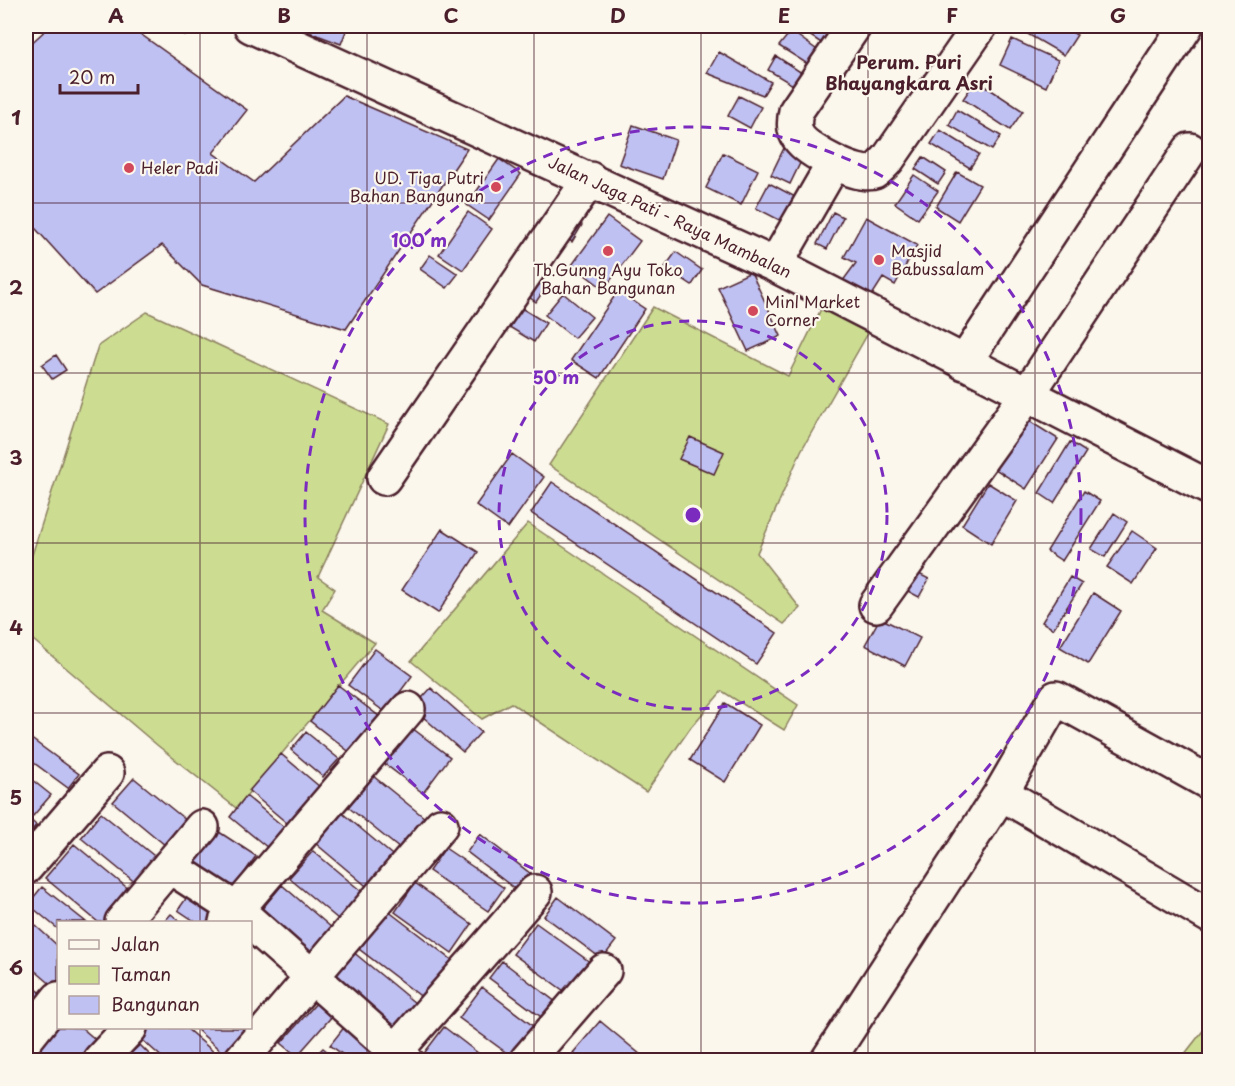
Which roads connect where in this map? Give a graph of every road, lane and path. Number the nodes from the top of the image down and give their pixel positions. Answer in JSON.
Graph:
{"nodes":[{"id":1,"x":251,"y":26,"type":"edge"},
{"id":2,"x":854,"y":26,"type":"edge"},
{"id":3,"x":980,"y":26,"type":"edge"},
{"id":4,"x":1186,"y":26,"type":"edge"},
{"id":5,"x":1190,"y":150,"type":"dead end"},
{"id":6,"x":834,"y":163,"type":"junction"},
{"id":7,"x":590,"y":179,"type":"junction"},
{"id":8,"x":775,"y":265,"type":"junction"},
{"id":9,"x":964,"y":363,"type":"junction"},
{"id":10,"x":1027,"y":395,"type":"junction"},
{"id":11,"x":384,"y":478,"type":"dead end"},
{"id":12,"x":1209,"y":488,"type":"edge"},
{"id":13,"x":876,"y":605,"type":"dead end"},
{"id":14,"x":408,"y":709,"type":"dead end"},
{"id":15,"x":107,"y":773,"type":"dead end"},
{"id":16,"x":1209,"y":783,"type":"edge"},
{"id":17,"x":1001,"y":793,"type":"junction"},
{"id":18,"x":441,"y":825,"type":"dead end"},
{"id":19,"x":202,"y":827,"type":"dead end"},
{"id":20,"x":169,"y":866,"type":"junction"},
{"id":21,"x":26,"y":867,"type":"edge"},
{"id":22,"x":535,"y":892,"type":"dead end"},
{"id":23,"x":232,"y":916,"type":"edge"},
{"id":24,"x":1209,"y":916,"type":"edge"},
{"id":25,"x":123,"y":921,"type":"edge"},
{"id":26,"x":252,"y":931,"type":"edge"},
{"id":27,"x":604,"y":971,"type":"dead end"},
{"id":28,"x":314,"y":977,"type":"junction"},
{"id":29,"x":57,"y":1000,"type":"edge"},
{"id":30,"x":129,"y":1029,"type":"edge"},
{"id":31,"x":26,"y":1039,"type":"edge"},
{"id":32,"x":397,"y":1057,"type":"edge"},
{"id":33,"x":100,"y":1060,"type":"edge"},
{"id":34,"x":241,"y":1060,"type":"edge"},
{"id":35,"x":527,"y":1060,"type":"edge"},
{"id":36,"x":828,"y":1060,"type":"edge"}],
"edges":[{"from":1,"to":7,"type":"street","name":"Jalan Jaga Pati - Raya Mambalan"},
{"from":2,"to":6,"type":"street"},
{"from":3,"to":6,"type":"street"},
{"from":4,"to":9,"type":"street"},
{"from":5,"to":10,"type":"street"},
{"from":6,"to":8,"type":"street"},
{"from":7,"to":8,"type":"street","name":"Jalan Jaga Pati - Raya Mambalan"},
{"from":7,"to":11,"type":"street"},
{"from":8,"to":9,"type":"street","name":"Jalan Jaga Pati - Raya Mambalan"},
{"from":9,"to":10,"type":"street","name":"Jalan Jaga Pati - Raya Mambalan"},
{"from":10,"to":12,"type":"street","name":"Jalan Jaga Pati - Raya Mambalan"},
{"from":10,"to":13,"type":"street"},
{"from":14,"to":23,"type":"street"},
{"from":15,"to":21,"type":"street"},
{"from":16,"to":17,"type":"street"},
{"from":17,"to":24,"type":"street"},
{"from":17,"to":36,"type":"street"},
{"from":18,"to":28,"type":"street"},
{"from":19,"to":20,"type":"street"},
{"from":20,"to":23,"type":"street"},
{"from":20,"to":25,"type":"street"},
{"from":22,"to":32,"type":"street"},
{"from":26,"to":28,"type":"street"},
{"from":27,"to":35,"type":"street"},
{"from":28,"to":32,"type":"street"},
{"from":28,"to":34,"type":"street"},
{"from":29,"to":31,"type":"street"},
{"from":30,"to":33,"type":"street"}]}
